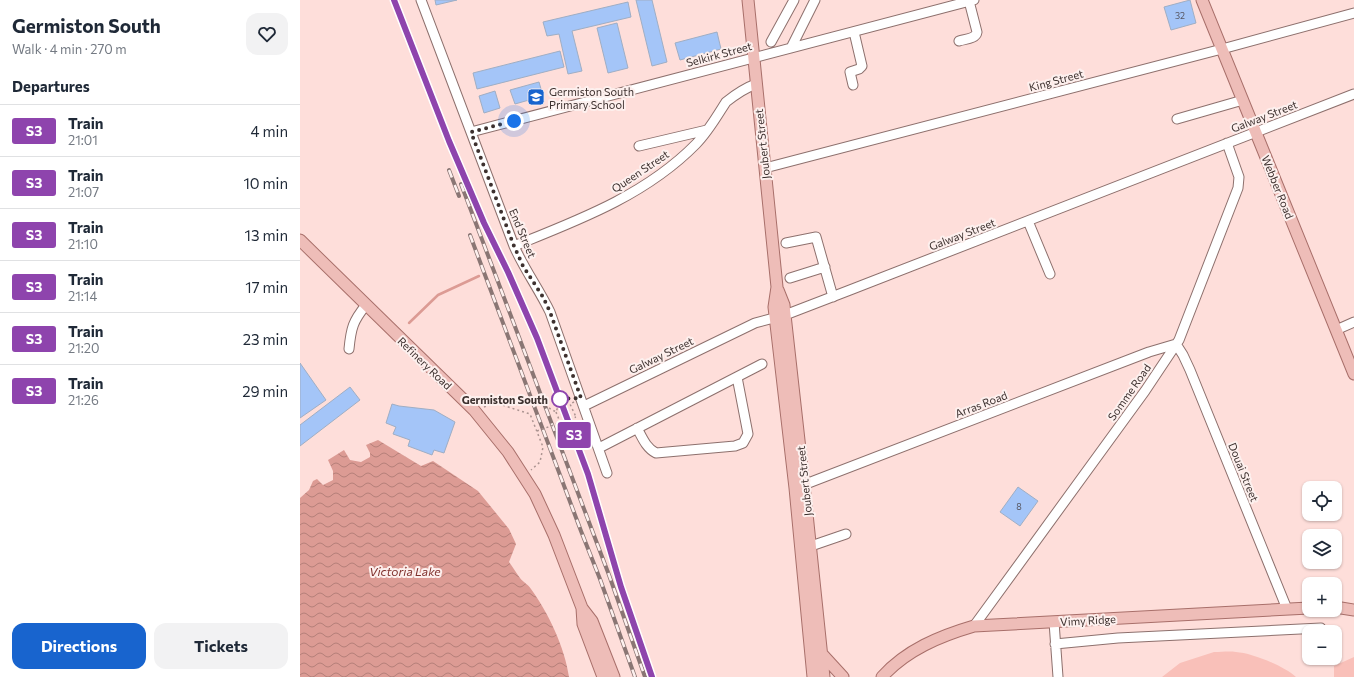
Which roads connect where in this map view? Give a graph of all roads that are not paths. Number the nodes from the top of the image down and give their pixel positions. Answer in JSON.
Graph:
{"nodes":[{"id":1,"x":421,"y":0,"type":"edge"},
{"id":2,"x":748,"y":0,"type":"edge"},
{"id":3,"x":794,"y":0,"type":"edge"},
{"id":4,"x":815,"y":0,"type":"edge"},
{"id":5,"x":1202,"y":0,"type":"edge"},
{"id":6,"x":971,"y":1,"type":"edge"},
{"id":7,"x":1354,"y":13,"type":"edge"},
{"id":8,"x":854,"y":32,"type":"junction"},
{"id":9,"x":959,"y":41,"type":"dead end"},
{"id":10,"x":771,"y":42,"type":"dead end"},
{"id":11,"x":791,"y":48,"type":"junction"},
{"id":12,"x":1222,"y":49,"type":"junction"},
{"id":13,"x":754,"y":57,"type":"junction"},
{"id":14,"x":756,"y":84,"type":"junction"},
{"id":15,"x":853,"y":84,"type":"dead end"},
{"id":16,"x":1354,"y":94,"type":"edge"},
{"id":17,"x":1243,"y":100,"type":"junction"},
{"id":18,"x":1177,"y":119,"type":"dead end"},
{"id":19,"x":707,"y":130,"type":"junction"},
{"id":20,"x":471,"y":132,"type":"junction"},
{"id":21,"x":1256,"y":133,"type":"junction"},
{"id":22,"x":1227,"y":143,"type":"junction"},
{"id":23,"x":639,"y":146,"type":"dead end"},
{"id":24,"x":764,"y":168,"type":"junction"},
{"id":25,"x":1028,"y":221,"type":"junction"},
{"id":26,"x":300,"y":240,"type":"edge"},
{"id":27,"x":786,"y":243,"type":"dead end"},
{"id":28,"x":514,"y":246,"type":"junction"},
{"id":29,"x":825,"y":267,"type":"junction"},
{"id":30,"x":1050,"y":274,"type":"dead end"},
{"id":31,"x":790,"y":278,"type":"dead end"},
{"id":32,"x":833,"y":297,"type":"junction"},
{"id":33,"x":366,"y":305,"type":"junction"},
{"id":34,"x":780,"y":316,"type":"junction"},
{"id":35,"x":1354,"y":322,"type":"edge"},
{"id":36,"x":1336,"y":330,"type":"junction"},
{"id":37,"x":1176,"y":344,"type":"junction"},
{"id":38,"x":349,"y":349,"type":"dead end"},
{"id":39,"x":762,"y":364,"type":"dead end"},
{"id":40,"x":1354,"y":374,"type":"edge"},
{"id":41,"x":737,"y":377,"type":"junction"},
{"id":42,"x":584,"y":406,"type":"junction"},
{"id":43,"x":637,"y":428,"type":"junction"},
{"id":44,"x":599,"y":448,"type":"junction"},
{"id":45,"x":607,"y":473,"type":"dead end"},
{"id":46,"x":800,"y":486,"type":"junction"},
{"id":47,"x":846,"y":534,"type":"dead end"},
{"id":48,"x":811,"y":546,"type":"junction"},
{"id":49,"x":582,"y":608,"type":"junction"},
{"id":50,"x":1302,"y":608,"type":"edge"},
{"id":51,"x":1342,"y":608,"type":"edge"},
{"id":52,"x":1287,"y":609,"type":"junction"},
{"id":53,"x":1354,"y":610,"type":"edge"},
{"id":54,"x":1054,"y":622,"type":"junction"},
{"id":55,"x":974,"y":626,"type":"junction"},
{"id":56,"x":1302,"y":629,"type":"edge"},
{"id":57,"x":1055,"y":644,"type":"junction"},
{"id":58,"x":821,"y":653,"type":"junction"},
{"id":59,"x":603,"y":677,"type":"edge"},
{"id":60,"x":614,"y":677,"type":"edge"},
{"id":61,"x":813,"y":677,"type":"edge"},
{"id":62,"x":824,"y":677,"type":"edge"},
{"id":63,"x":842,"y":677,"type":"edge"},
{"id":64,"x":882,"y":677,"type":"edge"},
{"id":65,"x":1058,"y":677,"type":"edge"}],
"edges":[{"from":1,"to":20,"type":"street","name":"End Street"},
{"from":2,"to":13,"type":"main road","name":"Joubert Street"},
{"from":3,"to":10,"type":"street"},
{"from":4,"to":11,"type":"street"},
{"from":5,"to":12,"type":"main road","name":"Webber Road"},
{"from":6,"to":8,"type":"street","name":"Selkirk Street"},
{"from":6,"to":9,"type":"street"},
{"from":7,"to":12,"type":"street","name":"King Street"},
{"from":8,"to":11,"type":"street","name":"Selkirk Street"},
{"from":8,"to":15,"type":"street"},
{"from":11,"to":13,"type":"street","name":"Selkirk Street"},
{"from":12,"to":17,"type":"main road","name":"Webber Road"},
{"from":12,"to":24,"type":"street","name":"King Street"},
{"from":13,"to":14,"type":"main road","name":"Joubert Street"},
{"from":13,"to":20,"type":"street","name":"Selkirk Street"},
{"from":14,"to":19,"type":"street","name":"Queen Street"},
{"from":14,"to":24,"type":"main road","name":"Joubert Street"},
{"from":16,"to":21,"type":"street","name":"Galway Street"},
{"from":17,"to":18,"type":"street"},
{"from":17,"to":21,"type":"main road","name":"Webber Road"},
{"from":19,"to":23,"type":"street"},
{"from":19,"to":28,"type":"street","name":"Queen Street"},
{"from":20,"to":28,"type":"street","name":"End Street"},
{"from":21,"to":22,"type":"street","name":"Galway Street"},
{"from":21,"to":36,"type":"main road","name":"Webber Road"},
{"from":22,"to":25,"type":"street","name":"Galway Street"},
{"from":22,"to":37,"type":"street","name":"Somme Road"},
{"from":24,"to":34,"type":"main road","name":"Joubert Street"},
{"from":25,"to":30,"type":"street"},
{"from":25,"to":32,"type":"street","name":"Galway Street"},
{"from":26,"to":33,"type":"main road","name":"Refinery Road"},
{"from":27,"to":29,"type":"street"},
{"from":28,"to":42,"type":"street","name":"End Street"},
{"from":29,"to":31,"type":"street"},
{"from":29,"to":32,"type":"street"},
{"from":32,"to":34,"type":"street","name":"Galway Street"},
{"from":33,"to":38,"type":"street"},
{"from":33,"to":49,"type":"main road","name":"Refinery Road"},
{"from":34,"to":42,"type":"street","name":"Galway Street"},
{"from":34,"to":46,"type":"main road","name":"Joubert Street"},
{"from":35,"to":36,"type":"street"},
{"from":36,"to":40,"type":"main road","name":"Webber Road"},
{"from":37,"to":46,"type":"street","name":"Arras Road"},
{"from":37,"to":52,"type":"street","name":"Douai Street"},
{"from":37,"to":55,"type":"street","name":"Somme Road"},
{"from":39,"to":41,"type":"street"},
{"from":41,"to":43,"type":"street"},
{"from":41,"to":43,"type":"street"},
{"from":42,"to":44,"type":"street","name":"End Street"},
{"from":43,"to":44,"type":"street"},
{"from":44,"to":45,"type":"street","name":"End Street"},
{"from":46,"to":48,"type":"main road","name":"Joubert Street"},
{"from":46,"to":61,"type":"main road","name":"Joubert Street"},
{"from":47,"to":48,"type":"street"},
{"from":48,"to":58,"type":"main road","name":"Joubert Street"},
{"from":49,"to":59,"type":"main road"},
{"from":49,"to":60,"type":"main road"},
{"from":50,"to":52,"type":"main road","name":"Vimy Ridge"},
{"from":51,"to":53,"type":"main road"},
{"from":52,"to":54,"type":"main road","name":"Vimy Ridge"},
{"from":54,"to":55,"type":"main road","name":"Vimy Ridge"},
{"from":54,"to":57,"type":"street"},
{"from":55,"to":64,"type":"main road","name":"Vimy Ridge"},
{"from":56,"to":57,"type":"street"},
{"from":57,"to":65,"type":"street"},
{"from":58,"to":62,"type":"main road","name":"Joubert Street"},
{"from":58,"to":63,"type":"main road"}]}
